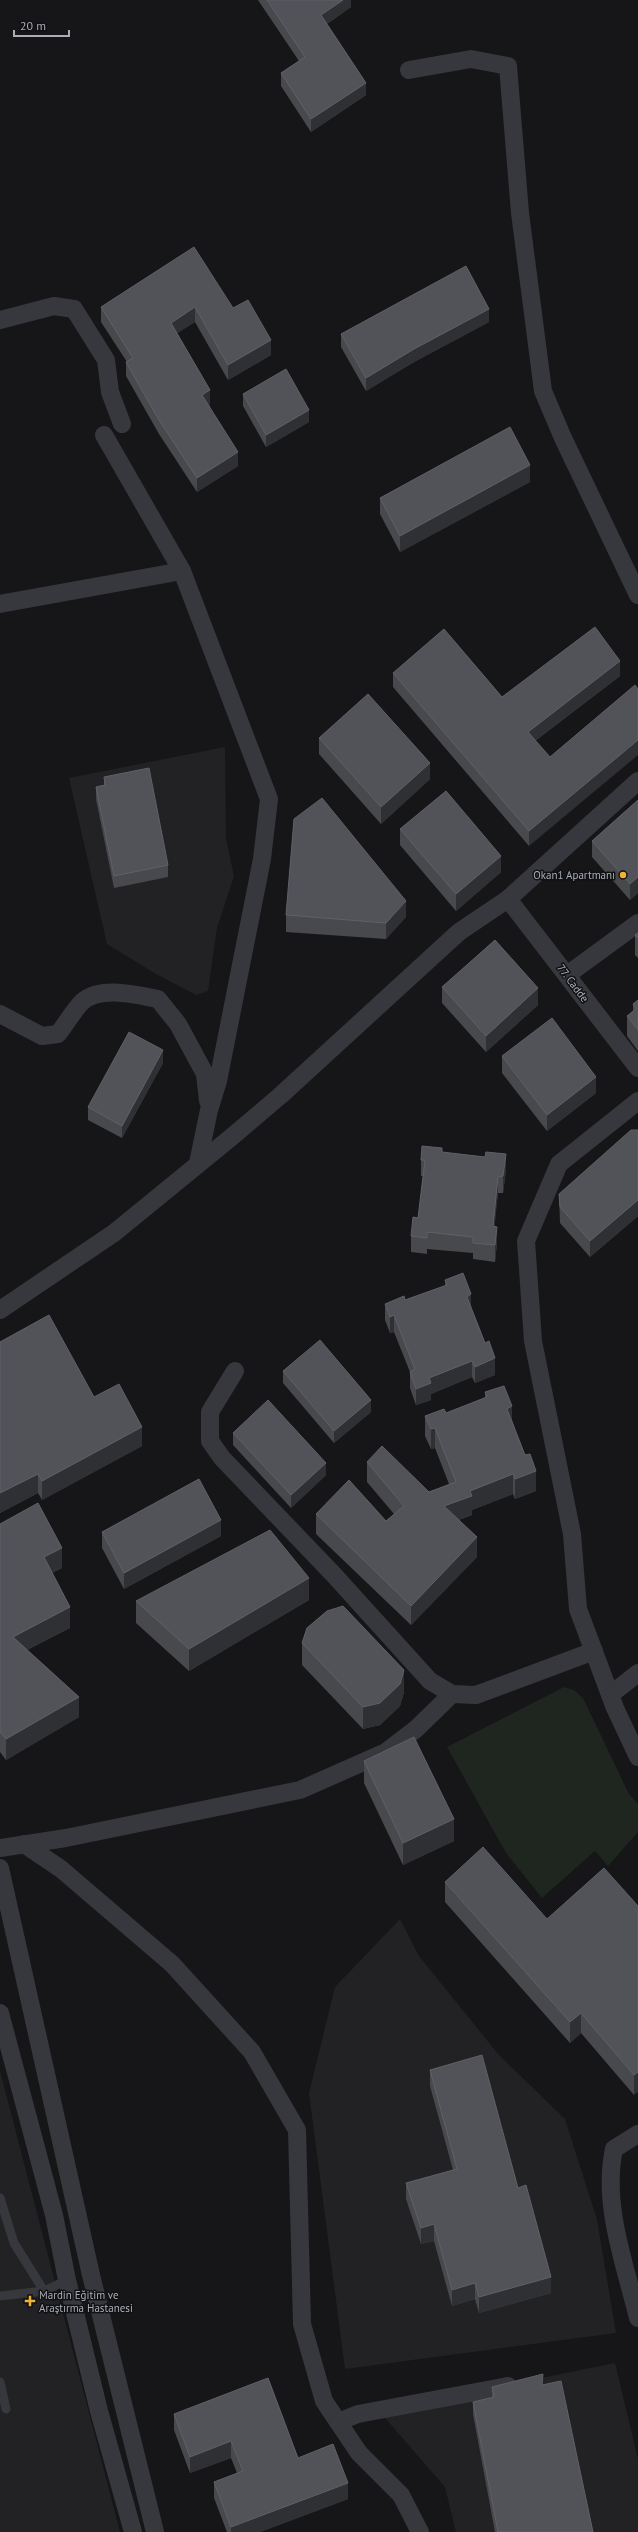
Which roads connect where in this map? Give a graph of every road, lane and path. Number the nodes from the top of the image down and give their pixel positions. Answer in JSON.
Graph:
{"nodes":[{"id":1,"x":409,"y":70,"type":"dead end"},
{"id":2,"x":0,"y":320,"type":"edge"},
{"id":3,"x":122,"y":424,"type":"dead end"},
{"id":4,"x":104,"y":434,"type":"dead end"},
{"id":5,"x":182,"y":571,"type":"junction"},
{"id":6,"x":638,"y":595,"type":"edge"},
{"id":7,"x":0,"y":604,"type":"edge"},
{"id":8,"x":638,"y":781,"type":"edge"},
{"id":9,"x":508,"y":899,"type":"junction"},
{"id":10,"x":638,"y":923,"type":"edge"},
{"id":11,"x":566,"y":975,"type":"junction"},
{"id":12,"x":0,"y":1014,"type":"edge"},
{"id":13,"x":638,"y":1068,"type":"edge"},
{"id":14,"x":637,"y":1104,"type":"edge"},
{"id":15,"x":209,"y":1110,"type":"junction"},
{"id":16,"x":198,"y":1164,"type":"junction"},
{"id":17,"x":0,"y":1310,"type":"edge"},
{"id":18,"x":235,"y":1371,"type":"dead end"},
{"id":19,"x":594,"y":1651,"type":"junction"},
{"id":20,"x":638,"y":1673,"type":"edge"},
{"id":21,"x":452,"y":1694,"type":"junction"},
{"id":22,"x":610,"y":1695,"type":"junction"},
{"id":23,"x":638,"y":1757,"type":"edge"},
{"id":24,"x":24,"y":1844,"type":"junction"},
{"id":25,"x":0,"y":1848,"type":"edge"},
{"id":26,"x":0,"y":1868,"type":"edge"},
{"id":27,"x":0,"y":2013,"type":"edge"},
{"id":28,"x":638,"y":2134,"type":"edge"},
{"id":29,"x":0,"y":2198,"type":"edge"},
{"id":30,"x":91,"y":2275,"type":"junction"},
{"id":31,"x":67,"y":2280,"type":"junction"},
{"id":32,"x":44,"y":2290,"type":"junction"},
{"id":33,"x":0,"y":2296,"type":"edge"},
{"id":34,"x":638,"y":2318,"type":"edge"},
{"id":35,"x":0,"y":2382,"type":"edge"},
{"id":36,"x":508,"y":2386,"type":"edge"},
{"id":37,"x":6,"y":2409,"type":"dead end"},
{"id":38,"x":338,"y":2422,"type":"junction"},
{"id":39,"x":133,"y":2532,"type":"edge"},
{"id":40,"x":155,"y":2532,"type":"edge"},
{"id":41,"x":420,"y":2532,"type":"edge"}],
"edges":[{"from":1,"to":6,"type":"street"},
{"from":2,"to":3,"type":"street"},
{"from":4,"to":5,"type":"street"},
{"from":5,"to":7,"type":"street"},
{"from":5,"to":15,"type":"street"},
{"from":8,"to":9,"type":"street"},
{"from":9,"to":11,"type":"street","name":"77. Cadde"},
{"from":9,"to":16,"type":"street"},
{"from":10,"to":11,"type":"street"},
{"from":11,"to":13,"type":"street","name":"77. Cadde"},
{"from":12,"to":15,"type":"street"},
{"from":14,"to":19,"type":"street"},
{"from":15,"to":16,"type":"street"},
{"from":16,"to":17,"type":"street"},
{"from":18,"to":21,"type":"street"},
{"from":19,"to":21,"type":"street"},
{"from":19,"to":22,"type":"street"},
{"from":20,"to":22,"type":"street"},
{"from":21,"to":24,"type":"street"},
{"from":22,"to":23,"type":"street"},
{"from":24,"to":25,"type":"street"},
{"from":24,"to":38,"type":"street"},
{"from":26,"to":30,"type":"street"},
{"from":27,"to":31,"type":"street"},
{"from":28,"to":34,"type":"street"},
{"from":29,"to":32,"type":"lane"},
{"from":30,"to":31,"type":"street"},
{"from":30,"to":40,"type":"street"},
{"from":31,"to":32,"type":"lane"},
{"from":31,"to":39,"type":"street"},
{"from":32,"to":33,"type":"lane"},
{"from":35,"to":37,"type":"lane"},
{"from":36,"to":38,"type":"street"},
{"from":38,"to":41,"type":"street"}]}
